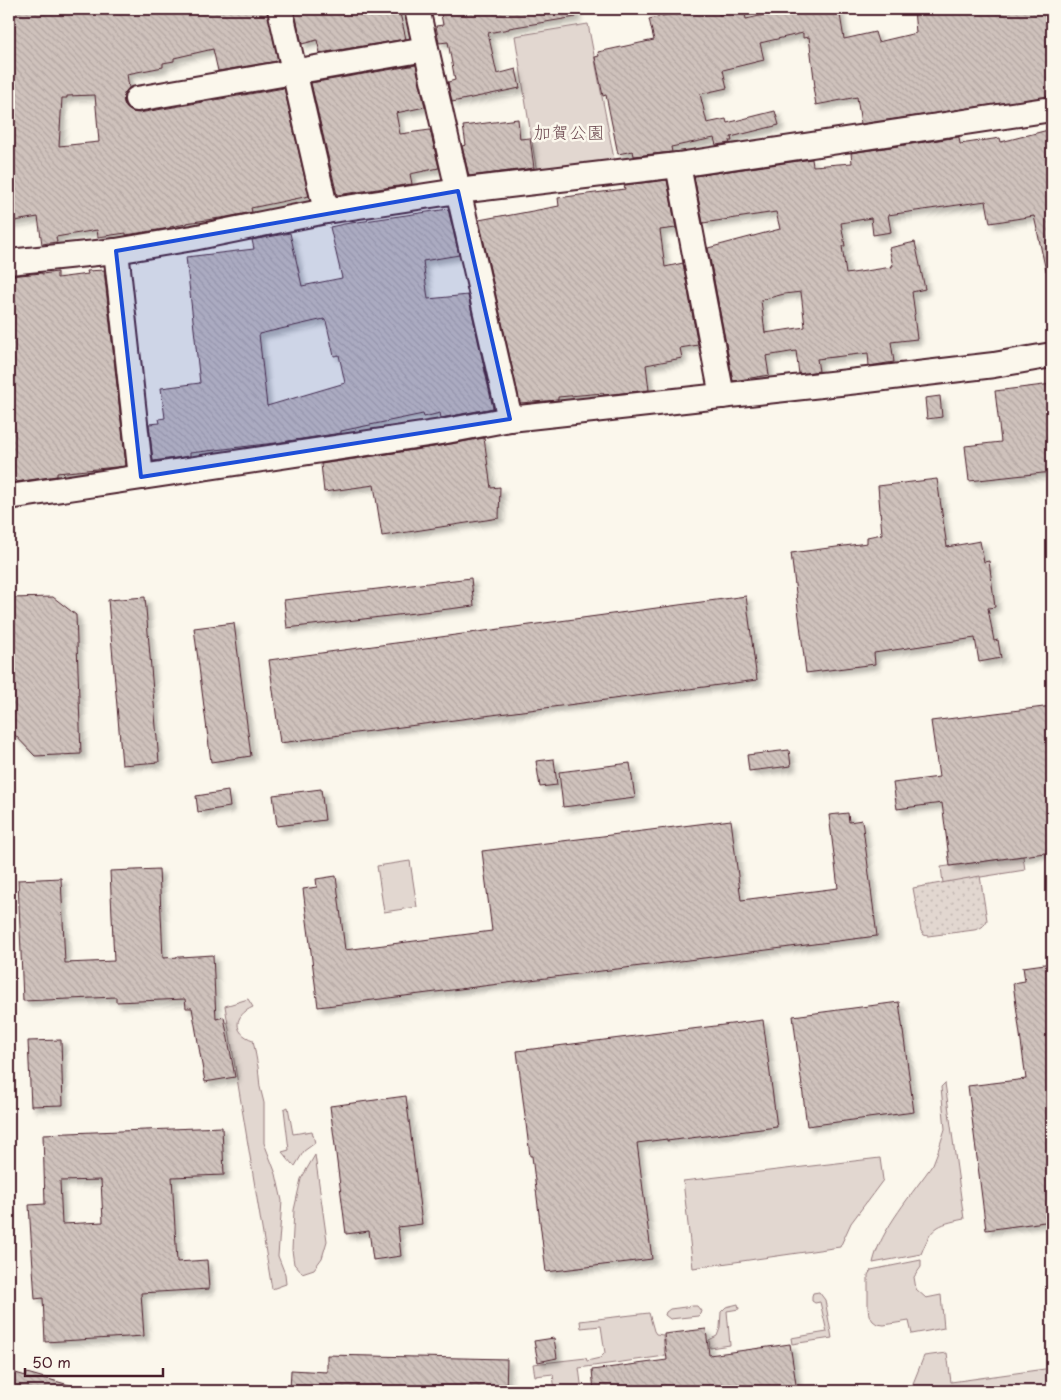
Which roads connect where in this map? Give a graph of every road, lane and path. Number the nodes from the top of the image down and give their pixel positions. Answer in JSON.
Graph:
{"nodes":[{"id":1,"x":280,"y":9,"type":"edge"},
{"id":2,"x":416,"y":9,"type":"edge"},
{"id":3,"x":426,"y":48,"type":"junction"},
{"id":4,"x":294,"y":72,"type":"junction"},
{"id":5,"x":137,"y":99,"type":"dead end"},
{"id":6,"x":1052,"y":109,"type":"edge"},
{"id":7,"x":678,"y":165,"type":"junction"},
{"id":8,"x":458,"y":191,"type":"junction"},
{"id":9,"x":326,"y":211,"type":"junction"},
{"id":10,"x":116,"y":251,"type":"junction"},
{"id":11,"x":9,"y":262,"type":"edge"},
{"id":12,"x":1052,"y":354,"type":"edge"},
{"id":13,"x":722,"y":396,"type":"junction"},
{"id":14,"x":510,"y":419,"type":"junction"},
{"id":15,"x":140,"y":476,"type":"junction"},
{"id":16,"x":9,"y":497,"type":"edge"}],
"edges":[{"from":1,"to":4,"type":"street"},
{"from":2,"to":3,"type":"street"},
{"from":3,"to":4,"type":"street"},
{"from":3,"to":8,"type":"street"},
{"from":4,"to":5,"type":"street"},
{"from":4,"to":9,"type":"street"},
{"from":6,"to":7,"type":"street"},
{"from":7,"to":8,"type":"street"},
{"from":7,"to":13,"type":"street"},
{"from":8,"to":9,"type":"street"},
{"from":8,"to":14,"type":"street"},
{"from":9,"to":10,"type":"street"},
{"from":10,"to":11,"type":"street"},
{"from":10,"to":15,"type":"street"},
{"from":12,"to":13,"type":"street"},
{"from":13,"to":14,"type":"street"},
{"from":14,"to":15,"type":"street"},
{"from":15,"to":16,"type":"street"}]}
